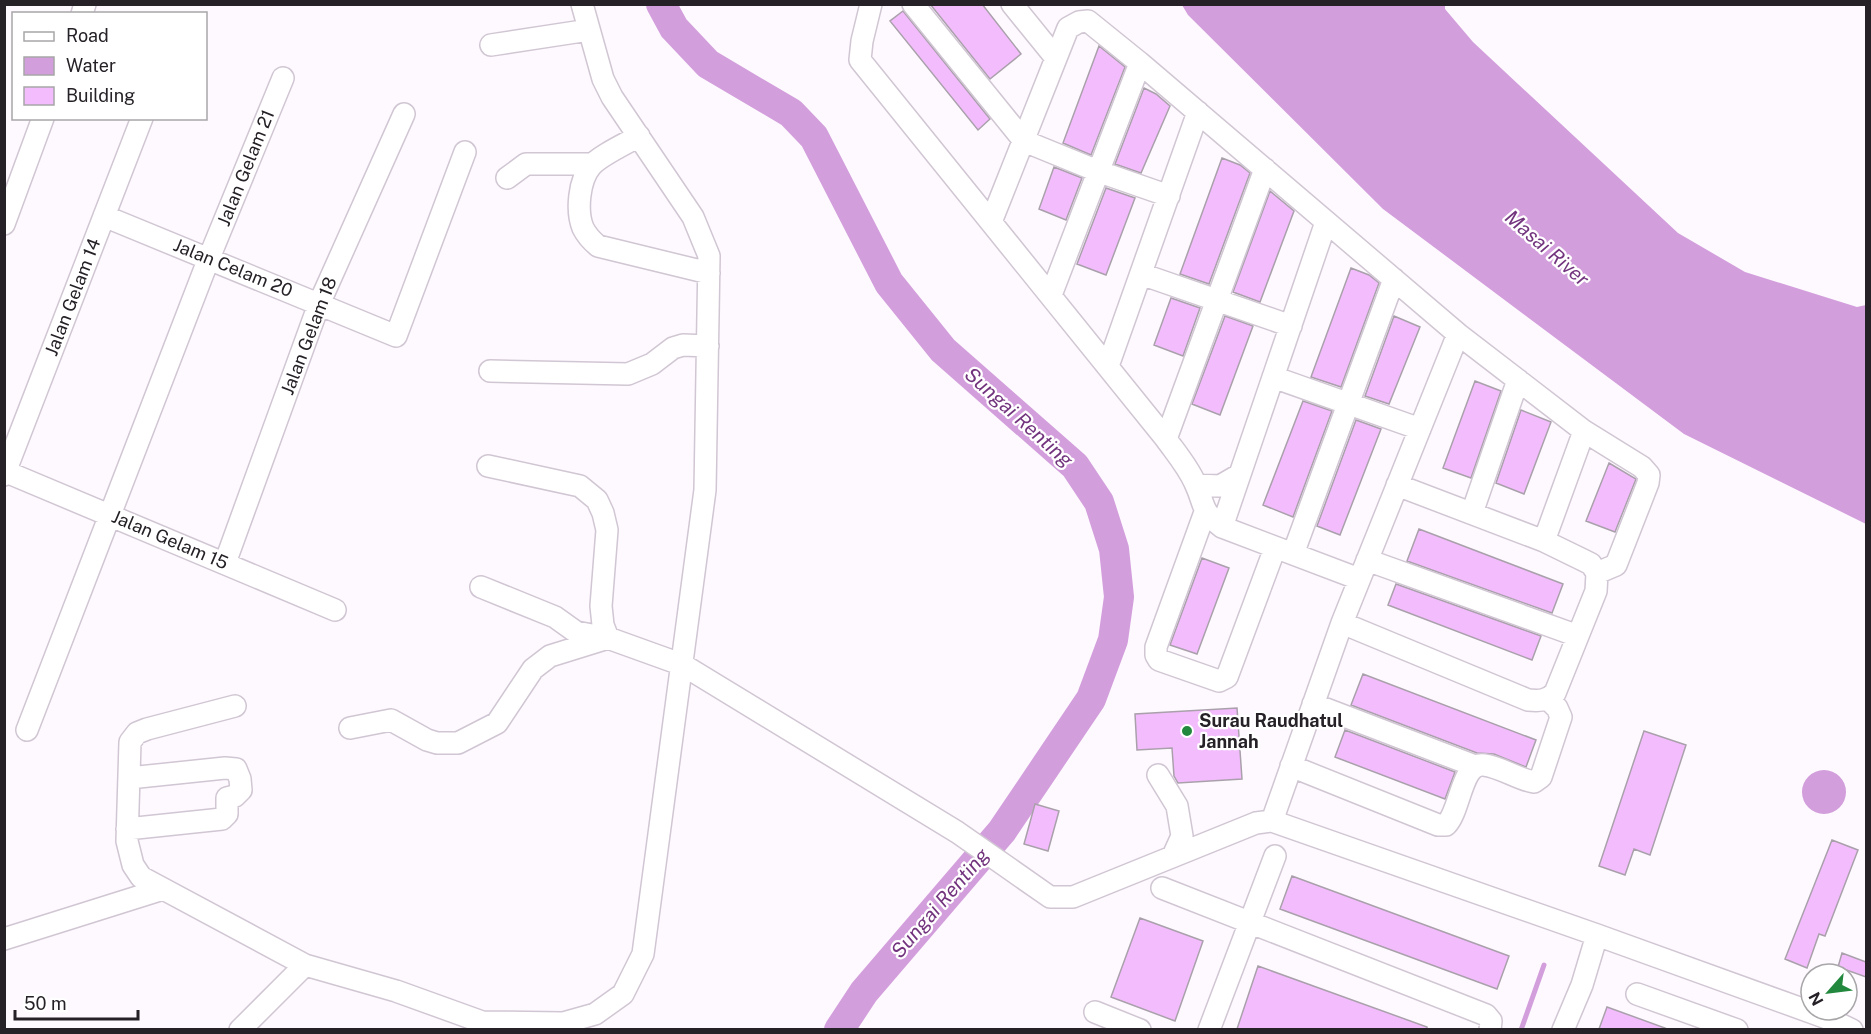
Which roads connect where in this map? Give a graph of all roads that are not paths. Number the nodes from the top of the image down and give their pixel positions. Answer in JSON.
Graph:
{"nodes":[{"id":1,"x":582,"y":4,"type":"edge"},
{"id":2,"x":871,"y":4,"type":"edge"},
{"id":3,"x":914,"y":4,"type":"edge"},
{"id":4,"x":1012,"y":4,"type":"edge"},
{"id":5,"x":589,"y":30,"type":"junction"},
{"id":6,"x":491,"y":45,"type":"dead end"},
{"id":7,"x":1055,"y":57,"type":"junction"},
{"id":8,"x":1140,"y":63,"type":"junction"},
{"id":9,"x":283,"y":78,"type":"dead end"},
{"id":10,"x":1198,"y":112,"type":"junction"},
{"id":11,"x":404,"y":114,"type":"dead end"},
{"id":12,"x":42,"y":120,"type":"edge"},
{"id":13,"x":141,"y":120,"type":"edge"},
{"id":14,"x":639,"y":136,"type":"junction"},
{"id":15,"x":1024,"y":141,"type":"junction"},
{"id":16,"x":465,"y":152,"type":"dead end"},
{"id":17,"x":592,"y":164,"type":"junction"},
{"id":18,"x":1265,"y":169,"type":"junction"},
{"id":19,"x":1100,"y":172,"type":"junction"},
{"id":20,"x":507,"y":178,"type":"dead end"},
{"id":21,"x":1169,"y":196,"type":"junction"},
{"id":22,"x":104,"y":216,"type":"junction"},
{"id":23,"x":991,"y":222,"type":"junction"},
{"id":24,"x":1326,"y":222,"type":"junction"},
{"id":25,"x":4,"y":224,"type":"edge"},
{"id":26,"x":209,"y":258,"type":"junction"},
{"id":27,"x":709,"y":273,"type":"junction"},
{"id":28,"x":1141,"y":274,"type":"junction"},
{"id":29,"x":1394,"y":279,"type":"junction"},
{"id":30,"x":1051,"y":295,"type":"junction"},
{"id":31,"x":1217,"y":300,"type":"junction"},
{"id":32,"x":319,"y":304,"type":"junction"},
{"id":33,"x":1291,"y":326,"type":"junction"},
{"id":34,"x":1458,"y":334,"type":"junction"},
{"id":35,"x":708,"y":346,"type":"junction"},
{"id":36,"x":1108,"y":366,"type":"junction"},
{"id":37,"x":490,"y":371,"type":"dead end"},
{"id":38,"x":1273,"y":377,"type":"junction"},
{"id":39,"x":1518,"y":380,"type":"junction"},
{"id":40,"x":1348,"y":404,"type":"junction"},
{"id":41,"x":1420,"y":429,"type":"junction"},
{"id":42,"x":1584,"y":431,"type":"junction"},
{"id":43,"x":1166,"y":439,"type":"junction"},
{"id":44,"x":488,"y":466,"type":"dead end"},
{"id":45,"x":5,"y":473,"type":"edge"},
{"id":46,"x":1239,"y":475,"type":"junction"},
{"id":47,"x":1196,"y":484,"type":"junction"},
{"id":48,"x":1397,"y":485,"type":"junction"},
{"id":49,"x":1205,"y":512,"type":"junction"},
{"id":50,"x":1472,"y":513,"type":"junction"},
{"id":51,"x":111,"y":515,"type":"junction"},
{"id":52,"x":1222,"y":527,"type":"junction"},
{"id":53,"x":1544,"y":541,"type":"junction"},
{"id":54,"x":1284,"y":551,"type":"junction"},
{"id":55,"x":1367,"y":560,"type":"junction"},
{"id":56,"x":225,"y":563,"type":"junction"},
{"id":57,"x":1597,"y":573,"type":"junction"},
{"id":58,"x":1359,"y":579,"type":"junction"},
{"id":59,"x":481,"y":587,"type":"dead end"},
{"id":60,"x":335,"y":610,"type":"dead end"},
{"id":61,"x":1342,"y":623,"type":"junction"},
{"id":62,"x":1578,"y":636,"type":"junction"},
{"id":63,"x":608,"y":638,"type":"junction"},
{"id":64,"x":683,"y":665,"type":"junction"},
{"id":65,"x":1548,"y":699,"type":"junction"},
{"id":66,"x":1313,"y":704,"type":"junction"},
{"id":67,"x":235,"y":706,"type":"dead end"},
{"id":68,"x":350,"y":728,"type":"dead end"},
{"id":69,"x":27,"y":730,"type":"dead end"},
{"id":70,"x":1292,"y":766,"type":"junction"},
{"id":71,"x":1475,"y":766,"type":"junction"},
{"id":72,"x":1158,"y":775,"type":"dead end"},
{"id":73,"x":129,"y":778,"type":"junction"},
{"id":74,"x":1272,"y":821,"type":"junction"},
{"id":75,"x":127,"y":829,"type":"junction"},
{"id":76,"x":1173,"y":856,"type":"junction"},
{"id":77,"x":1275,"y":856,"type":"dead end"},
{"id":78,"x":1162,"y":888,"type":"dead end"},
{"id":79,"x":163,"y":889,"type":"junction"},
{"id":80,"x":1250,"y":922,"type":"junction"},
{"id":81,"x":1597,"y":935,"type":"junction"},
{"id":82,"x":4,"y":939,"type":"edge"},
{"id":83,"x":305,"y":965,"type":"junction"},
{"id":84,"x":1637,"y":993,"type":"dead end"},
{"id":85,"x":1799,"y":1008,"type":"edge"},
{"id":86,"x":1095,"y":1012,"type":"dead end"},
{"id":87,"x":1836,"y":1022,"type":"edge"},
{"id":88,"x":240,"y":1029,"type":"edge"},
{"id":89,"x":1140,"y":1029,"type":"edge"},
{"id":90,"x":1209,"y":1029,"type":"edge"},
{"id":91,"x":1490,"y":1029,"type":"edge"},
{"id":92,"x":1563,"y":1029,"type":"edge"},
{"id":93,"x":1737,"y":1029,"type":"edge"},
{"id":94,"x":1852,"y":1029,"type":"edge"}],
"edges":[{"from":1,"to":5,"type":"street"},
{"from":2,"to":23,"type":"street"},
{"from":3,"to":15,"type":"street"},
{"from":4,"to":7,"type":"street"},
{"from":5,"to":6,"type":"street"},
{"from":5,"to":14,"type":"street"},
{"from":7,"to":8,"type":"street"},
{"from":7,"to":15,"type":"street"},
{"from":8,"to":10,"type":"street"},
{"from":8,"to":19,"type":"street"},
{"from":9,"to":26,"type":"street","name":"Jalan Gelam 21"},
{"from":10,"to":18,"type":"street"},
{"from":10,"to":21,"type":"street"},
{"from":11,"to":32,"type":"street","name":"Jalan Gelam 18"},
{"from":12,"to":25,"type":"street"},
{"from":13,"to":22,"type":"street","name":"Jalan Gelam 14"},
{"from":14,"to":17,"type":"street"},
{"from":14,"to":27,"type":"street"},
{"from":15,"to":19,"type":"street"},
{"from":15,"to":23,"type":"street"},
{"from":16,"to":32,"type":"street","name":"Jalan Celam 20"},
{"from":17,"to":20,"type":"street"},
{"from":17,"to":27,"type":"street"},
{"from":18,"to":24,"type":"street"},
{"from":18,"to":31,"type":"street"},
{"from":19,"to":21,"type":"street"},
{"from":19,"to":30,"type":"street"},
{"from":21,"to":28,"type":"street"},
{"from":22,"to":26,"type":"street","name":"Jalan Celam 20"},
{"from":22,"to":45,"type":"street","name":"Jalan Gelam 14"},
{"from":23,"to":30,"type":"street"},
{"from":24,"to":29,"type":"street"},
{"from":24,"to":33,"type":"street"},
{"from":26,"to":32,"type":"street","name":"Jalan Celam 20"},
{"from":26,"to":51,"type":"street","name":"Jalan Gelam 21"},
{"from":27,"to":35,"type":"street"},
{"from":28,"to":31,"type":"street"},
{"from":28,"to":36,"type":"street"},
{"from":29,"to":34,"type":"street"},
{"from":29,"to":40,"type":"street"},
{"from":30,"to":36,"type":"street"},
{"from":31,"to":33,"type":"street"},
{"from":31,"to":43,"type":"street"},
{"from":32,"to":56,"type":"street","name":"Jalan Gelam 18"},
{"from":33,"to":38,"type":"street"},
{"from":34,"to":39,"type":"street"},
{"from":34,"to":41,"type":"street"},
{"from":35,"to":37,"type":"street"},
{"from":35,"to":64,"type":"street"},
{"from":36,"to":43,"type":"street"},
{"from":38,"to":40,"type":"street"},
{"from":38,"to":46,"type":"street"},
{"from":39,"to":42,"type":"street"},
{"from":39,"to":50,"type":"street"},
{"from":40,"to":41,"type":"street"},
{"from":40,"to":54,"type":"street"},
{"from":41,"to":48,"type":"street"},
{"from":42,"to":53,"type":"street"},
{"from":42,"to":57,"type":"street"},
{"from":43,"to":47,"type":"street"},
{"from":44,"to":63,"type":"street"},
{"from":45,"to":51,"type":"street","name":"Jalan Gelam 15"},
{"from":46,"to":47,"type":"street"},
{"from":46,"to":52,"type":"street"},
{"from":47,"to":49,"type":"street"},
{"from":48,"to":50,"type":"street"},
{"from":48,"to":55,"type":"street"},
{"from":49,"to":52,"type":"street"},
{"from":49,"to":54,"type":"street"},
{"from":50,"to":53,"type":"street"},
{"from":51,"to":56,"type":"street","name":"Jalan Gelam 15"},
{"from":51,"to":69,"type":"street","name":"Jalan Gelam 21"},
{"from":52,"to":54,"type":"street"},
{"from":53,"to":57,"type":"street"},
{"from":54,"to":58,"type":"street"},
{"from":55,"to":58,"type":"street"},
{"from":55,"to":62,"type":"street"},
{"from":56,"to":60,"type":"street","name":"Jalan Gelam 15"},
{"from":57,"to":62,"type":"street"},
{"from":58,"to":61,"type":"street"},
{"from":59,"to":63,"type":"street"},
{"from":61,"to":65,"type":"street"},
{"from":61,"to":66,"type":"street"},
{"from":62,"to":65,"type":"street"},
{"from":63,"to":64,"type":"street"},
{"from":63,"to":68,"type":"street"},
{"from":64,"to":76,"type":"street"},
{"from":64,"to":83,"type":"street"},
{"from":65,"to":71,"type":"street"},
{"from":66,"to":70,"type":"street"},
{"from":66,"to":71,"type":"street"},
{"from":67,"to":73,"type":"street"},
{"from":70,"to":71,"type":"street"},
{"from":70,"to":74,"type":"street"},
{"from":72,"to":76,"type":"street"},
{"from":73,"to":75,"type":"street"},
{"from":73,"to":75,"type":"street"},
{"from":74,"to":76,"type":"street"},
{"from":74,"to":81,"type":"street"},
{"from":75,"to":79,"type":"street"},
{"from":77,"to":80,"type":"street"},
{"from":78,"to":80,"type":"street"},
{"from":79,"to":82,"type":"street"},
{"from":79,"to":83,"type":"street"},
{"from":80,"to":90,"type":"street"},
{"from":80,"to":91,"type":"street"},
{"from":81,"to":85,"type":"street"},
{"from":81,"to":92,"type":"street"},
{"from":83,"to":88,"type":"street"},
{"from":84,"to":93,"type":"street"},
{"from":86,"to":89,"type":"street"},
{"from":87,"to":94,"type":"street"}]}
